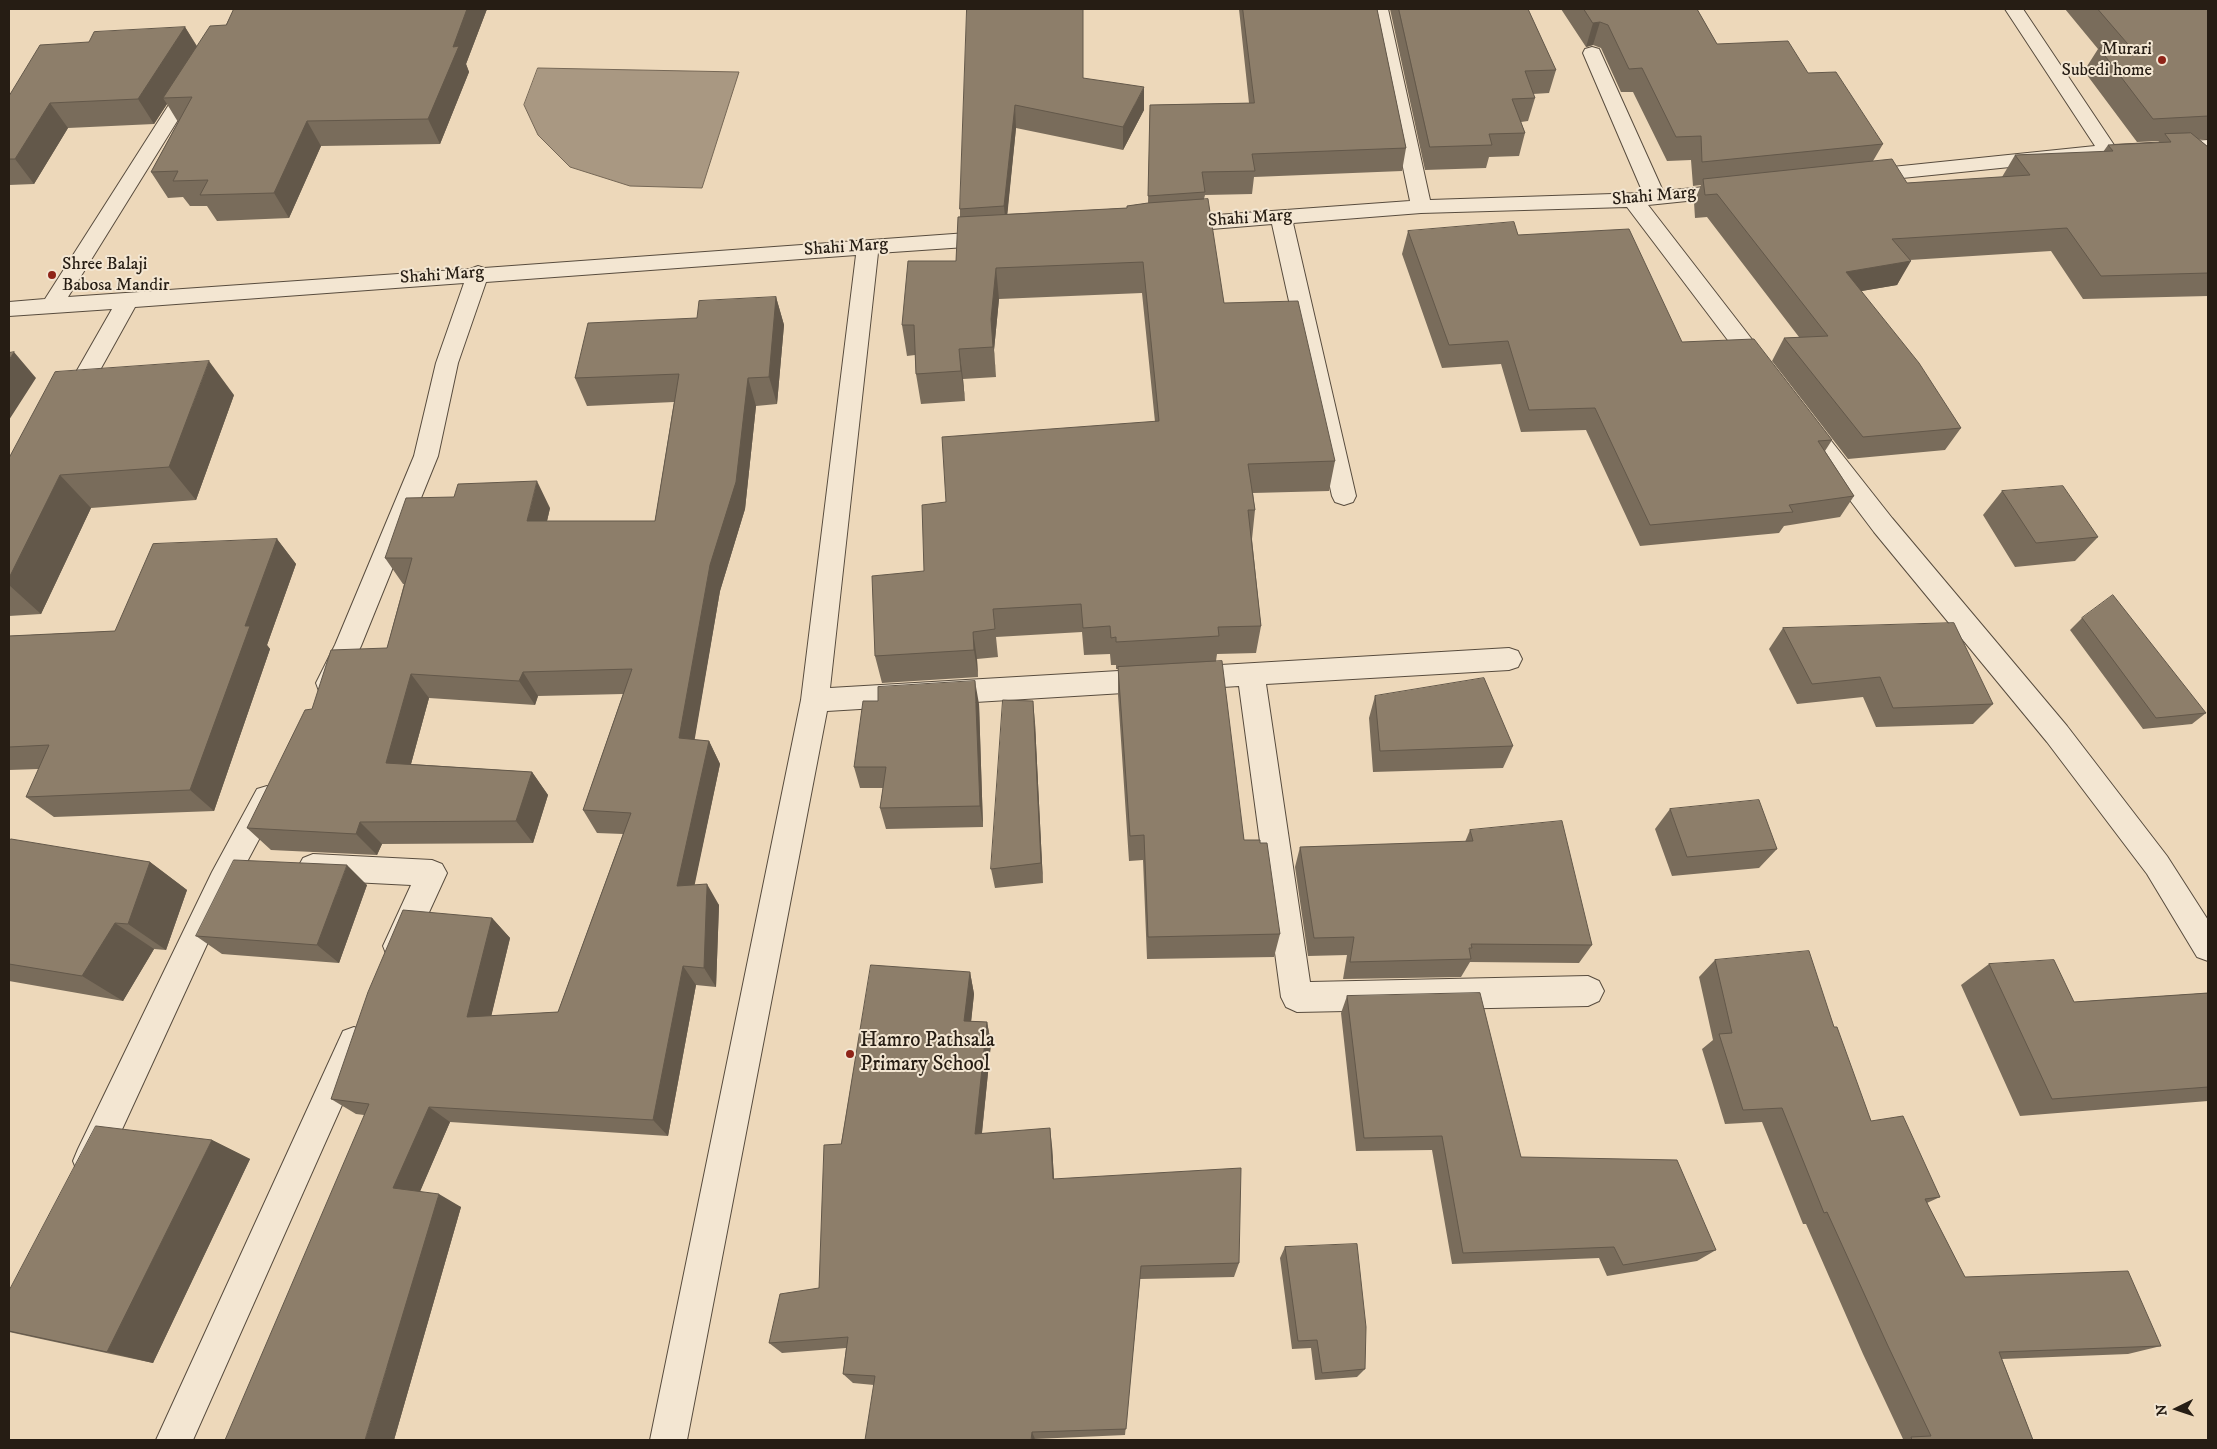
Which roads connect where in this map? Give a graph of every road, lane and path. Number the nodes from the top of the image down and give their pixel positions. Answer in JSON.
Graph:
{"nodes":[{"id":1,"x":1379,"y":9,"type":"edge"},
{"id":2,"x":2014,"y":9,"type":"edge"},
{"id":3,"x":1592,"y":53,"type":"dead end"},
{"id":4,"x":203,"y":67,"type":"edge"},
{"id":5,"x":2208,"y":146,"type":"edge"},
{"id":6,"x":2178,"y":147,"type":"junction"},
{"id":7,"x":2108,"y":150,"type":"junction"},
{"id":8,"x":2201,"y":167,"type":"edge"},
{"id":9,"x":1842,"y":178,"type":"edge"},
{"id":10,"x":1754,"y":188,"type":"edge"},
{"id":11,"x":1644,"y":199,"type":"junction"},
{"id":12,"x":1421,"y":208,"type":"junction"},
{"id":13,"x":1281,"y":217,"type":"junction"},
{"id":14,"x":1153,"y":226,"type":"edge"},
{"id":15,"x":1015,"y":236,"type":"edge"},
{"id":16,"x":868,"y":246,"type":"junction"},
{"id":17,"x":478,"y":274,"type":"junction"},
{"id":18,"x":129,"y":299,"type":"junction"},
{"id":19,"x":52,"y":306,"type":"junction"},
{"id":20,"x":9,"y":309,"type":"edge"},
{"id":21,"x":62,"y":418,"type":"edge"},
{"id":22,"x":1344,"y":496,"type":"dead end"},
{"id":23,"x":1509,"y":659,"type":"dead end"},
{"id":24,"x":1251,"y":674,"type":"junction"},
{"id":25,"x":815,"y":700,"type":"junction"},
{"id":26,"x":318,"y":703,"type":"edge"},
{"id":27,"x":278,"y":778,"type":"edge"},
{"id":28,"x":260,"y":865,"type":"junction"},
{"id":29,"x":2208,"y":947,"type":"edge"},
{"id":30,"x":386,"y":972,"type":"edge"},
{"id":31,"x":1588,"y":991,"type":"dead end"},
{"id":32,"x":366,"y":1017,"type":"edge"},
{"id":33,"x":77,"y":1188,"type":"edge"},
{"id":34,"x":174,"y":1440,"type":"edge"},
{"id":35,"x":668,"y":1440,"type":"edge"}],
"edges":[{"from":1,"to":12,"type":"street"},
{"from":2,"to":7,"type":"street"},
{"from":3,"to":11,"type":"street"},
{"from":4,"to":19,"type":"street"},
{"from":5,"to":6,"type":"street"},
{"from":6,"to":7,"type":"street"},
{"from":6,"to":8,"type":"street"},
{"from":7,"to":9,"type":"street"},
{"from":10,"to":11,"type":"street","name":"Shahi Marg"},
{"from":11,"to":12,"type":"street","name":"Shahi Marg"},
{"from":11,"to":29,"type":"street"},
{"from":12,"to":13,"type":"street","name":"Shahi Marg"},
{"from":13,"to":14,"type":"street","name":"Shahi Marg"},
{"from":13,"to":22,"type":"street"},
{"from":15,"to":16,"type":"street","name":"Shahi Marg"},
{"from":16,"to":17,"type":"street","name":"Shahi Marg"},
{"from":16,"to":25,"type":"street"},
{"from":17,"to":18,"type":"street","name":"Shahi Marg"},
{"from":17,"to":26,"type":"street"},
{"from":18,"to":19,"type":"street","name":"Shahi Marg"},
{"from":18,"to":21,"type":"street"},
{"from":19,"to":20,"type":"street","name":"Shahi Marg"},
{"from":23,"to":24,"type":"street"},
{"from":24,"to":25,"type":"street"},
{"from":24,"to":31,"type":"street"},
{"from":25,"to":35,"type":"street"},
{"from":27,"to":28,"type":"street"},
{"from":28,"to":30,"type":"street"},
{"from":28,"to":33,"type":"street"},
{"from":32,"to":34,"type":"street"}]}
